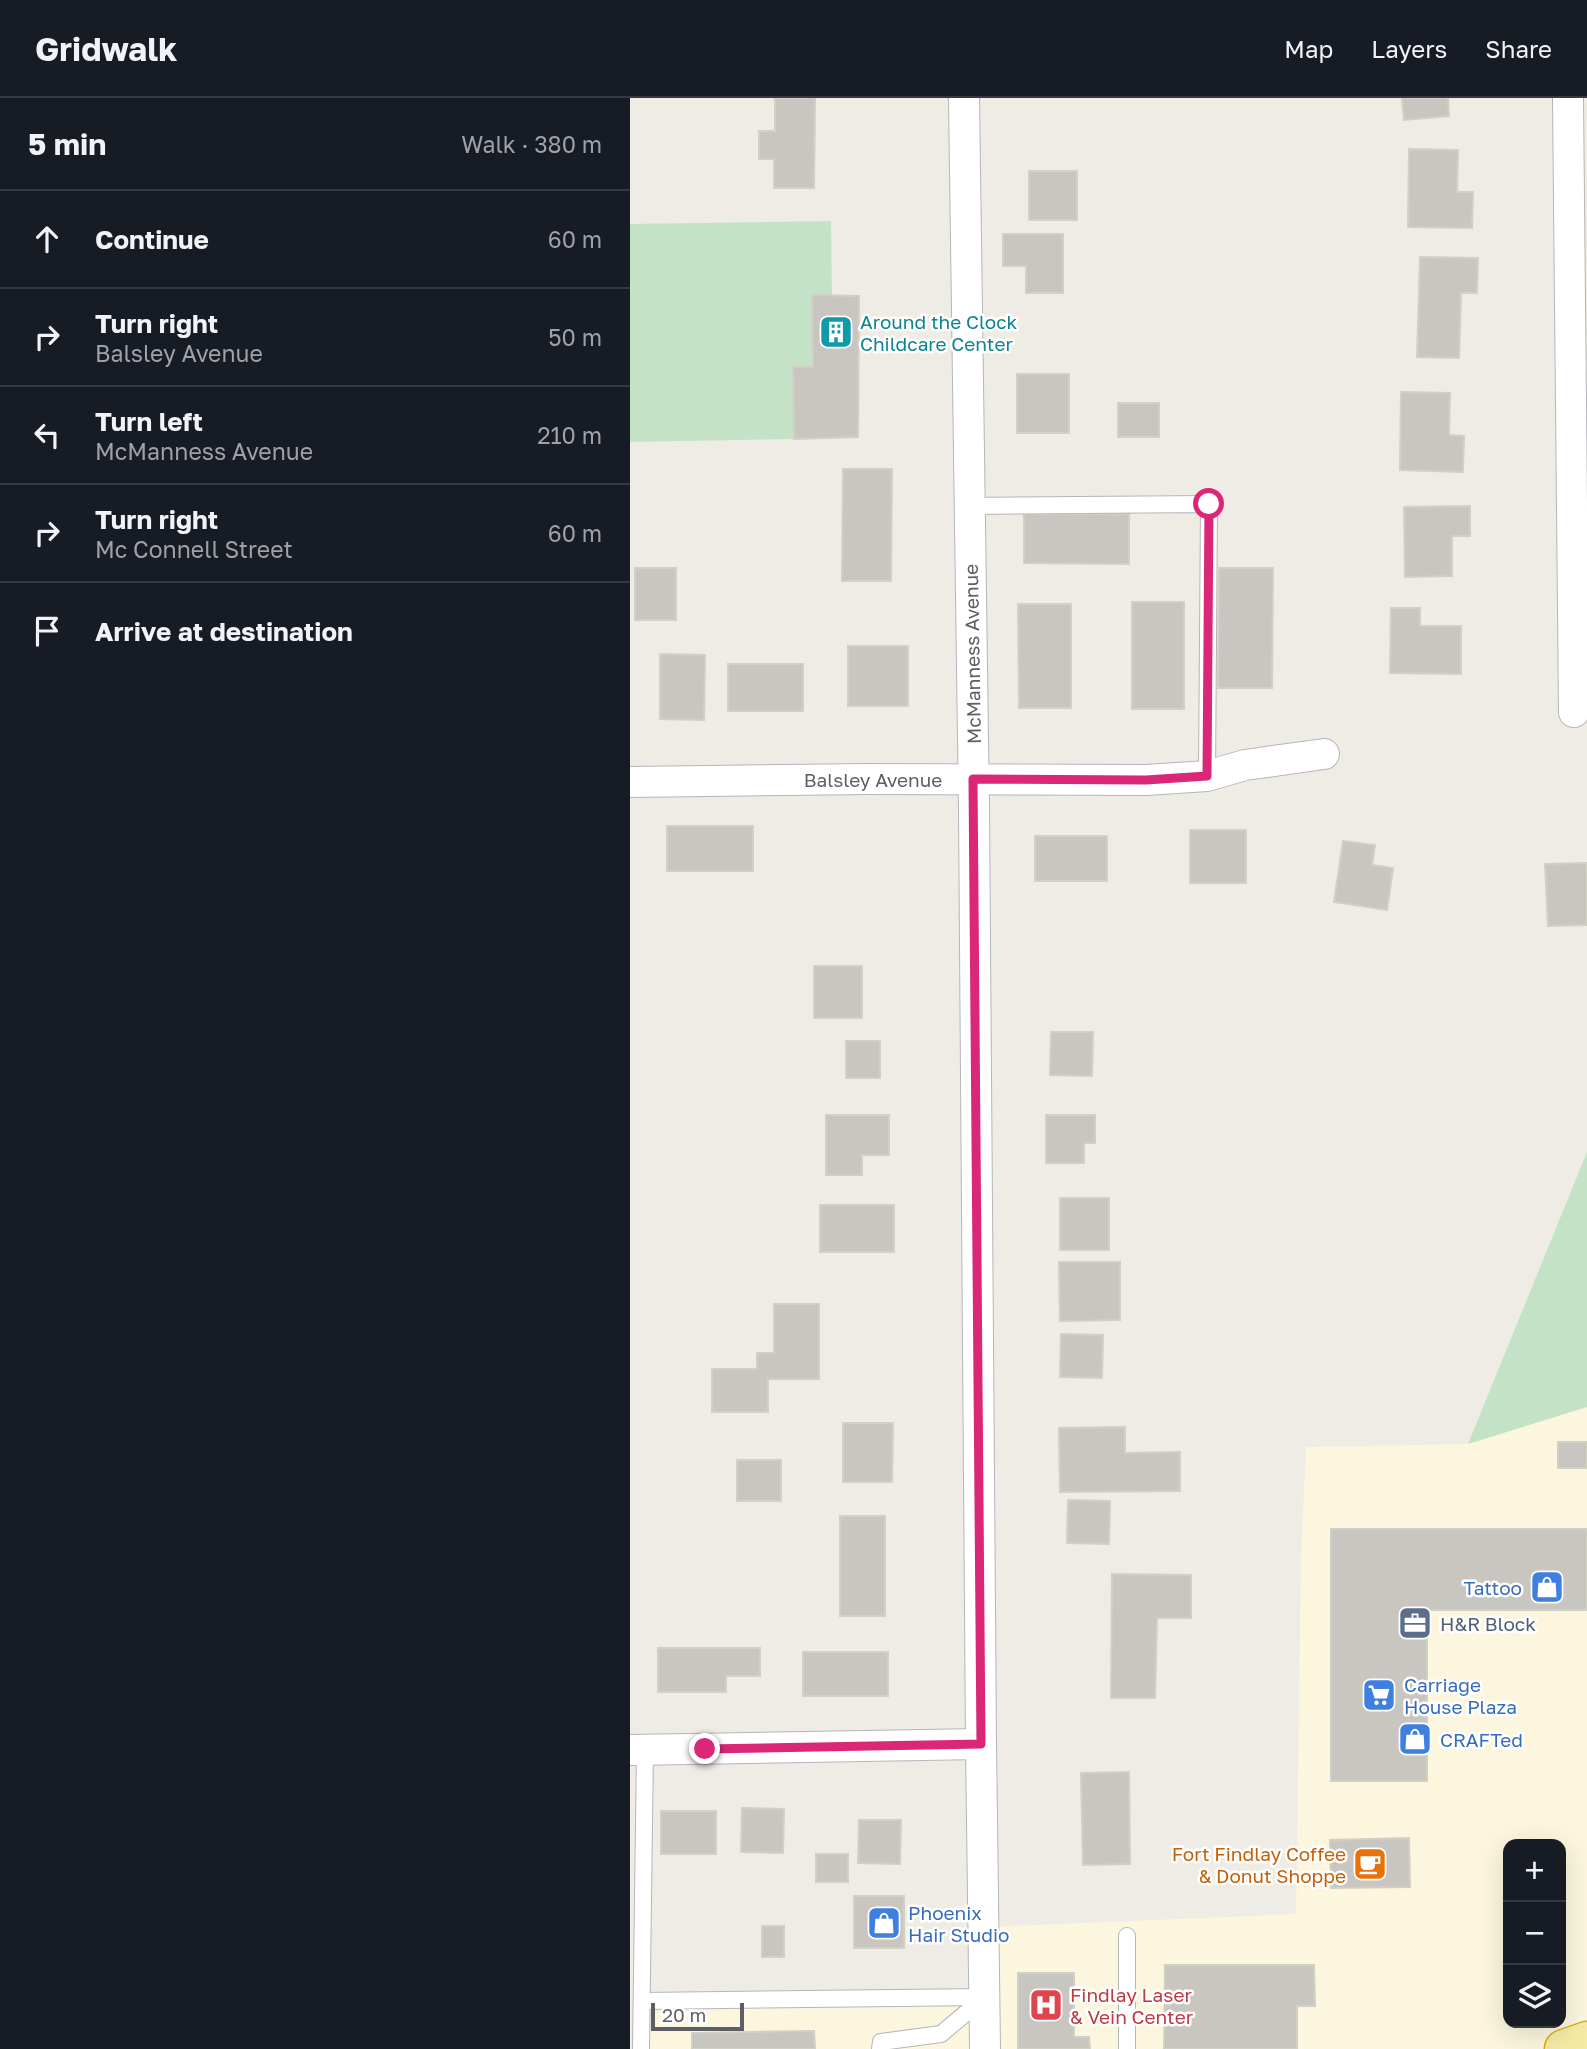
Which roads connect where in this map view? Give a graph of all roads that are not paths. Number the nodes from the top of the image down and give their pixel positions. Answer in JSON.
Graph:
{"nodes":[{"id":1,"x":964,"y":98,"type":"edge"},
{"id":2,"x":1568,"y":98,"type":"edge"},
{"id":3,"x":1580,"y":503,"type":"edge"},
{"id":4,"x":970,"y":506,"type":"junction"},
{"id":5,"x":1574,"y":712,"type":"dead end"},
{"id":6,"x":1324,"y":754,"type":"dead end"},
{"id":7,"x":1207,"y":776,"type":"junction"},
{"id":8,"x":973,"y":779,"type":"junction"},
{"id":9,"x":630,"y":782,"type":"edge"},
{"id":10,"x":981,"y":1744,"type":"junction"},
{"id":11,"x":638,"y":1749,"type":"edge"},
{"id":12,"x":1126,"y":1936,"type":"dead end"},
{"id":13,"x":985,"y":1997,"type":"junction"},
{"id":14,"x":642,"y":2001,"type":"junction"},
{"id":15,"x":1587,"y":2041,"type":"edge"},
{"id":16,"x":641,"y":2049,"type":"edge"},
{"id":17,"x":880,"y":2049,"type":"edge"},
{"id":18,"x":985,"y":2049,"type":"edge"},
{"id":19,"x":1126,"y":2049,"type":"edge"},
{"id":20,"x":1564,"y":2049,"type":"edge"}],
"edges":[{"from":1,"to":4,"type":"street","name":"McManness Avenue"},
{"from":2,"to":3,"type":"street"},
{"from":3,"to":5,"type":"street"},
{"from":4,"to":7,"type":"lane"},
{"from":4,"to":8,"type":"street","name":"McManness Avenue"},
{"from":6,"to":7,"type":"street","name":"Balsley Avenue"},
{"from":7,"to":8,"type":"street","name":"Balsley Avenue"},
{"from":8,"to":9,"type":"street","name":"Balsley Avenue"},
{"from":8,"to":10,"type":"street","name":"McManness Avenue"},
{"from":10,"to":11,"type":"street"},
{"from":10,"to":13,"type":"street","name":"McManness Avenue"},
{"from":11,"to":14,"type":"lane"},
{"from":12,"to":19,"type":"lane"},
{"from":13,"to":14,"type":"lane"},
{"from":13,"to":17,"type":"lane"},
{"from":13,"to":18,"type":"street","name":"McManness Avenue"},
{"from":14,"to":16,"type":"lane"},
{"from":15,"to":20,"type":"highway"}]}
